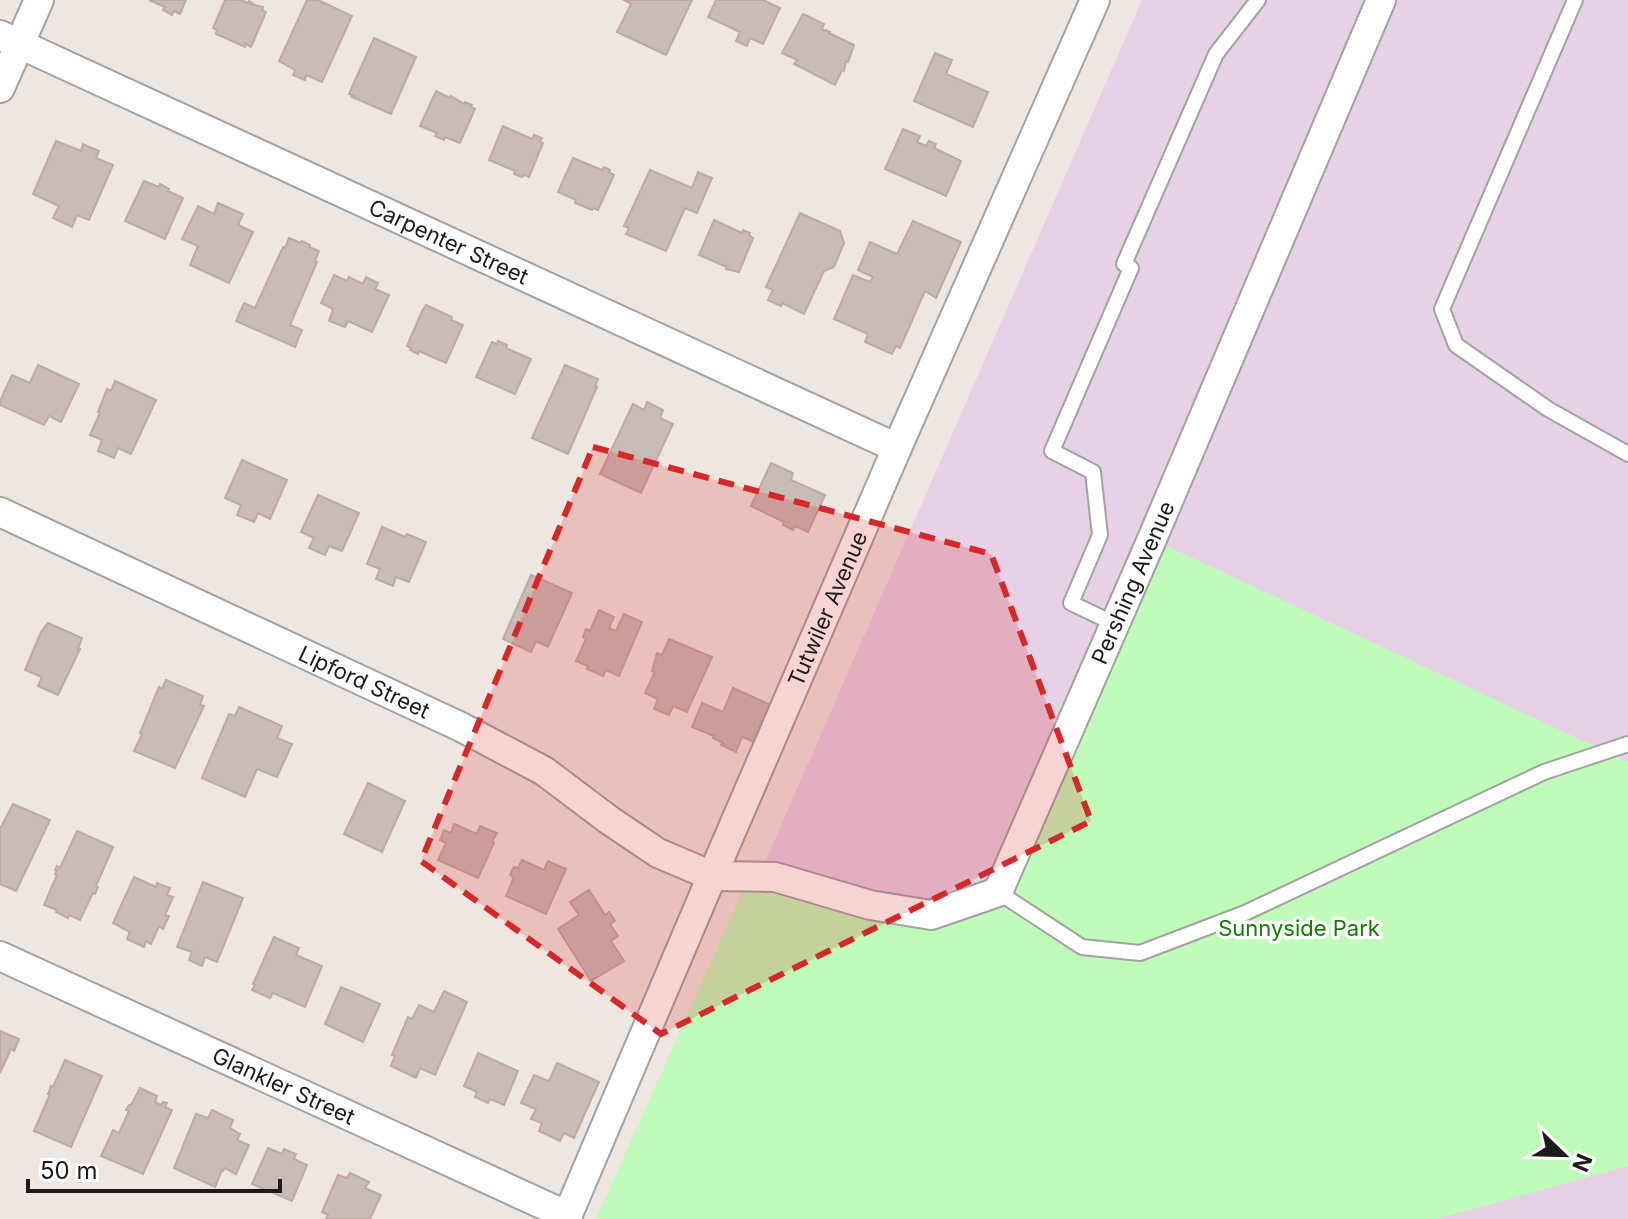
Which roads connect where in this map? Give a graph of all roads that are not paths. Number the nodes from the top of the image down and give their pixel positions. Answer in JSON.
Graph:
{"nodes":[{"id":1,"x":39,"y":0,"type":"edge"},
{"id":2,"x":1095,"y":0,"type":"edge"},
{"id":3,"x":1258,"y":0,"type":"edge"},
{"id":4,"x":1381,"y":0,"type":"edge"},
{"id":5,"x":1575,"y":0,"type":"edge"},
{"id":6,"x":10,"y":40,"type":"edge"},
{"id":7,"x":0,"y":88,"type":"edge"},
{"id":8,"x":897,"y":448,"type":"junction"},
{"id":9,"x":1628,"y":454,"type":"edge"},
{"id":10,"x":0,"y":512,"type":"edge"},
{"id":11,"x":1115,"y":624,"type":"junction"},
{"id":12,"x":1628,"y":744,"type":"edge"},
{"id":13,"x":712,"y":876,"type":"junction"},
{"id":14,"x":998,"y":892,"type":"junction"},
{"id":15,"x":0,"y":956,"type":"edge"},
{"id":16,"x":567,"y":1218,"type":"edge"}],
"edges":[{"from":1,"to":6,"type":"street"},
{"from":2,"to":8,"type":"street","name":"Tutwiler Avenue"},
{"from":3,"to":11,"type":"lane"},
{"from":4,"to":11,"type":"street","name":"Pershing Avenue"},
{"from":5,"to":9,"type":"lane"},
{"from":6,"to":7,"type":"street"},
{"from":6,"to":8,"type":"street","name":"Carpenter Street"},
{"from":8,"to":13,"type":"street","name":"Tutwiler Avenue"},
{"from":10,"to":13,"type":"street","name":"Lipford Street"},
{"from":11,"to":14,"type":"street","name":"Pershing Avenue"},
{"from":12,"to":14,"type":"lane"},
{"from":13,"to":14,"type":"street"},
{"from":13,"to":16,"type":"street","name":"Tutwiler Avenue"},
{"from":15,"to":16,"type":"street","name":"Glankler Street"}]}
